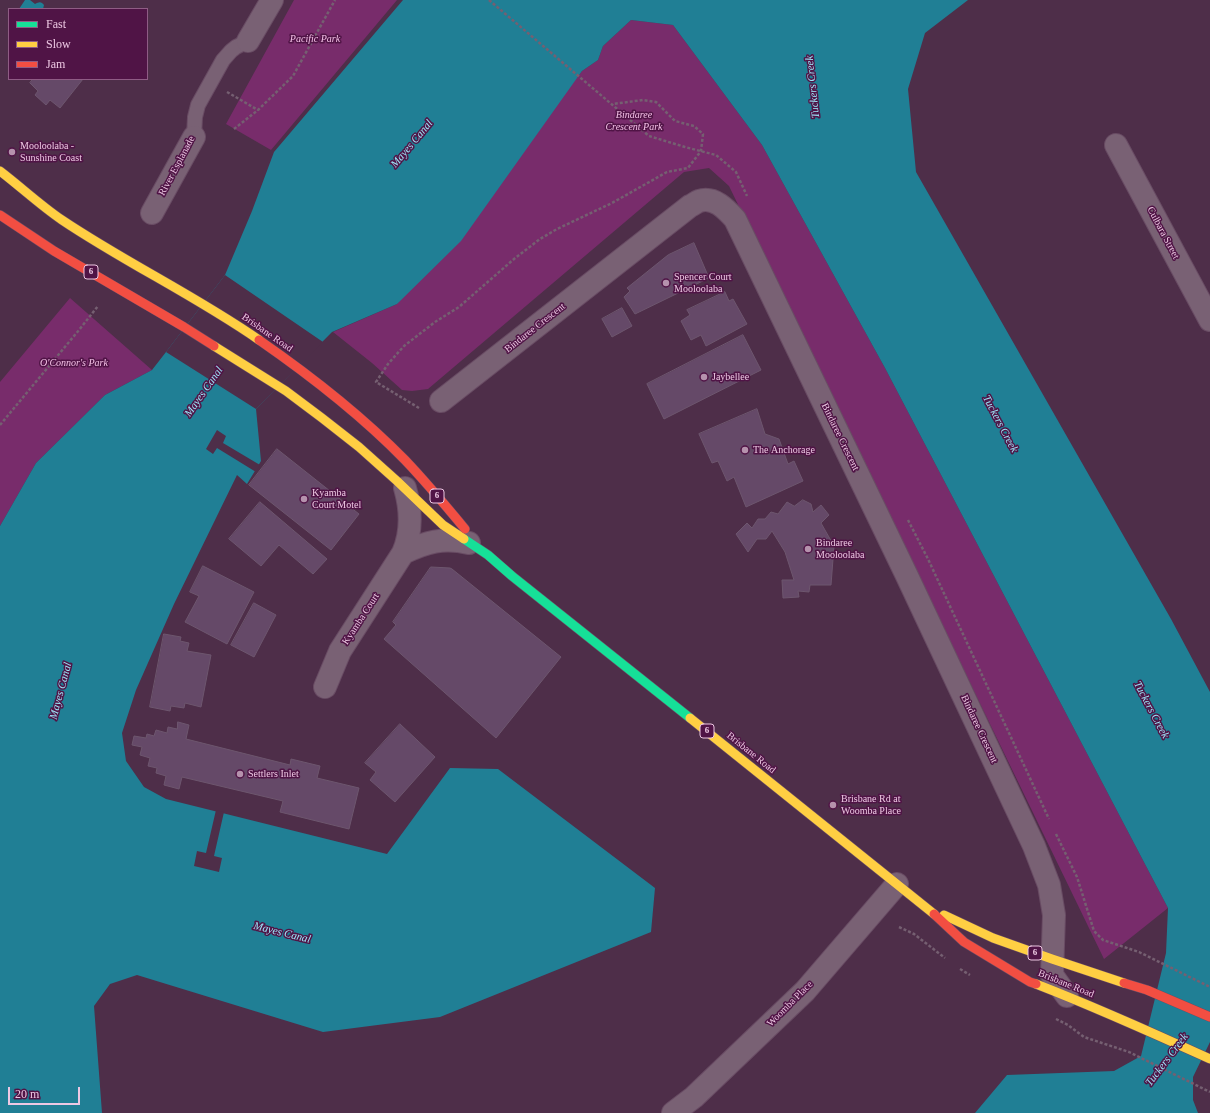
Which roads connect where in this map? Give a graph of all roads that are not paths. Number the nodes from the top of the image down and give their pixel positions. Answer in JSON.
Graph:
{"nodes":[{"id":1,"x":272,"y":0,"type":"edge"},
{"id":2,"x":248,"y":42,"type":"joint"},
{"id":3,"x":194,"y":136,"type":"joint"},
{"id":4,"x":1116,"y":146,"type":"dead end"},
{"id":5,"x":0,"y":171,"type":"edge"},
{"id":6,"x":152,"y":213,"type":"dead end"},
{"id":7,"x":0,"y":215,"type":"edge"},
{"id":8,"x":1210,"y":320,"type":"edge"},
{"id":9,"x":441,"y":401,"type":"dead end"},
{"id":10,"x":405,"y":488,"type":"junction"},
{"id":11,"x":469,"y":543,"type":"junction"},
{"id":12,"x":403,"y":553,"type":"junction"},
{"id":13,"x":488,"y":555,"type":"junction"},
{"id":14,"x":325,"y":687,"type":"dead end"},
{"id":15,"x":897,"y":884,"type":"junction"},
{"id":16,"x":927,"y":907,"type":"junction"},
{"id":17,"x":1052,"y":959,"type":"junction"},
{"id":18,"x":1067,"y":996,"type":"junction"},
{"id":19,"x":1210,"y":1017,"type":"edge"},
{"id":20,"x":1210,"y":1059,"type":"edge"},
{"id":21,"x":673,"y":1113,"type":"edge"}],
"edges":[{"from":1,"to":2,"type":"street","name":"River Esplanade"},
{"from":2,"to":3,"type":"lane","name":"River Esplanade"},
{"from":3,"to":6,"type":"street","name":"River Esplanade"},
{"from":4,"to":8,"type":"street","name":"Culbara Street"},
{"from":5,"to":13,"type":"main road","name":"Brisbane Road","number":"6"},
{"from":7,"to":10,"type":"main road","name":"Brisbane Road","number":"6"},
{"from":9,"to":17,"type":"street","name":"Bindaree Crescent"},
{"from":10,"to":11,"type":"main road","name":"Brisbane Road"},
{"from":10,"to":12,"type":"street","name":"Kyamba Court"},
{"from":11,"to":12,"type":"street"},
{"from":11,"to":13,"type":"main road","name":"Brisbane Road"},
{"from":12,"to":14,"type":"street","name":"Kyamba Court"},
{"from":13,"to":15,"type":"main road","name":"Brisbane Road","number":"6"},
{"from":15,"to":16,"type":"main road","name":"Brisbane Road","number":"6"},
{"from":15,"to":21,"type":"street","name":"Woomba Place"},
{"from":16,"to":17,"type":"main road","name":"Brisbane Road","number":"6"},
{"from":16,"to":18,"type":"main road","name":"Brisbane Road","number":"6"},
{"from":17,"to":18,"type":"street","name":"Bindaree Crescent"},
{"from":17,"to":19,"type":"main road","name":"Brisbane Road","number":"6"},
{"from":18,"to":20,"type":"main road","name":"Brisbane Road","number":"6"}]}
